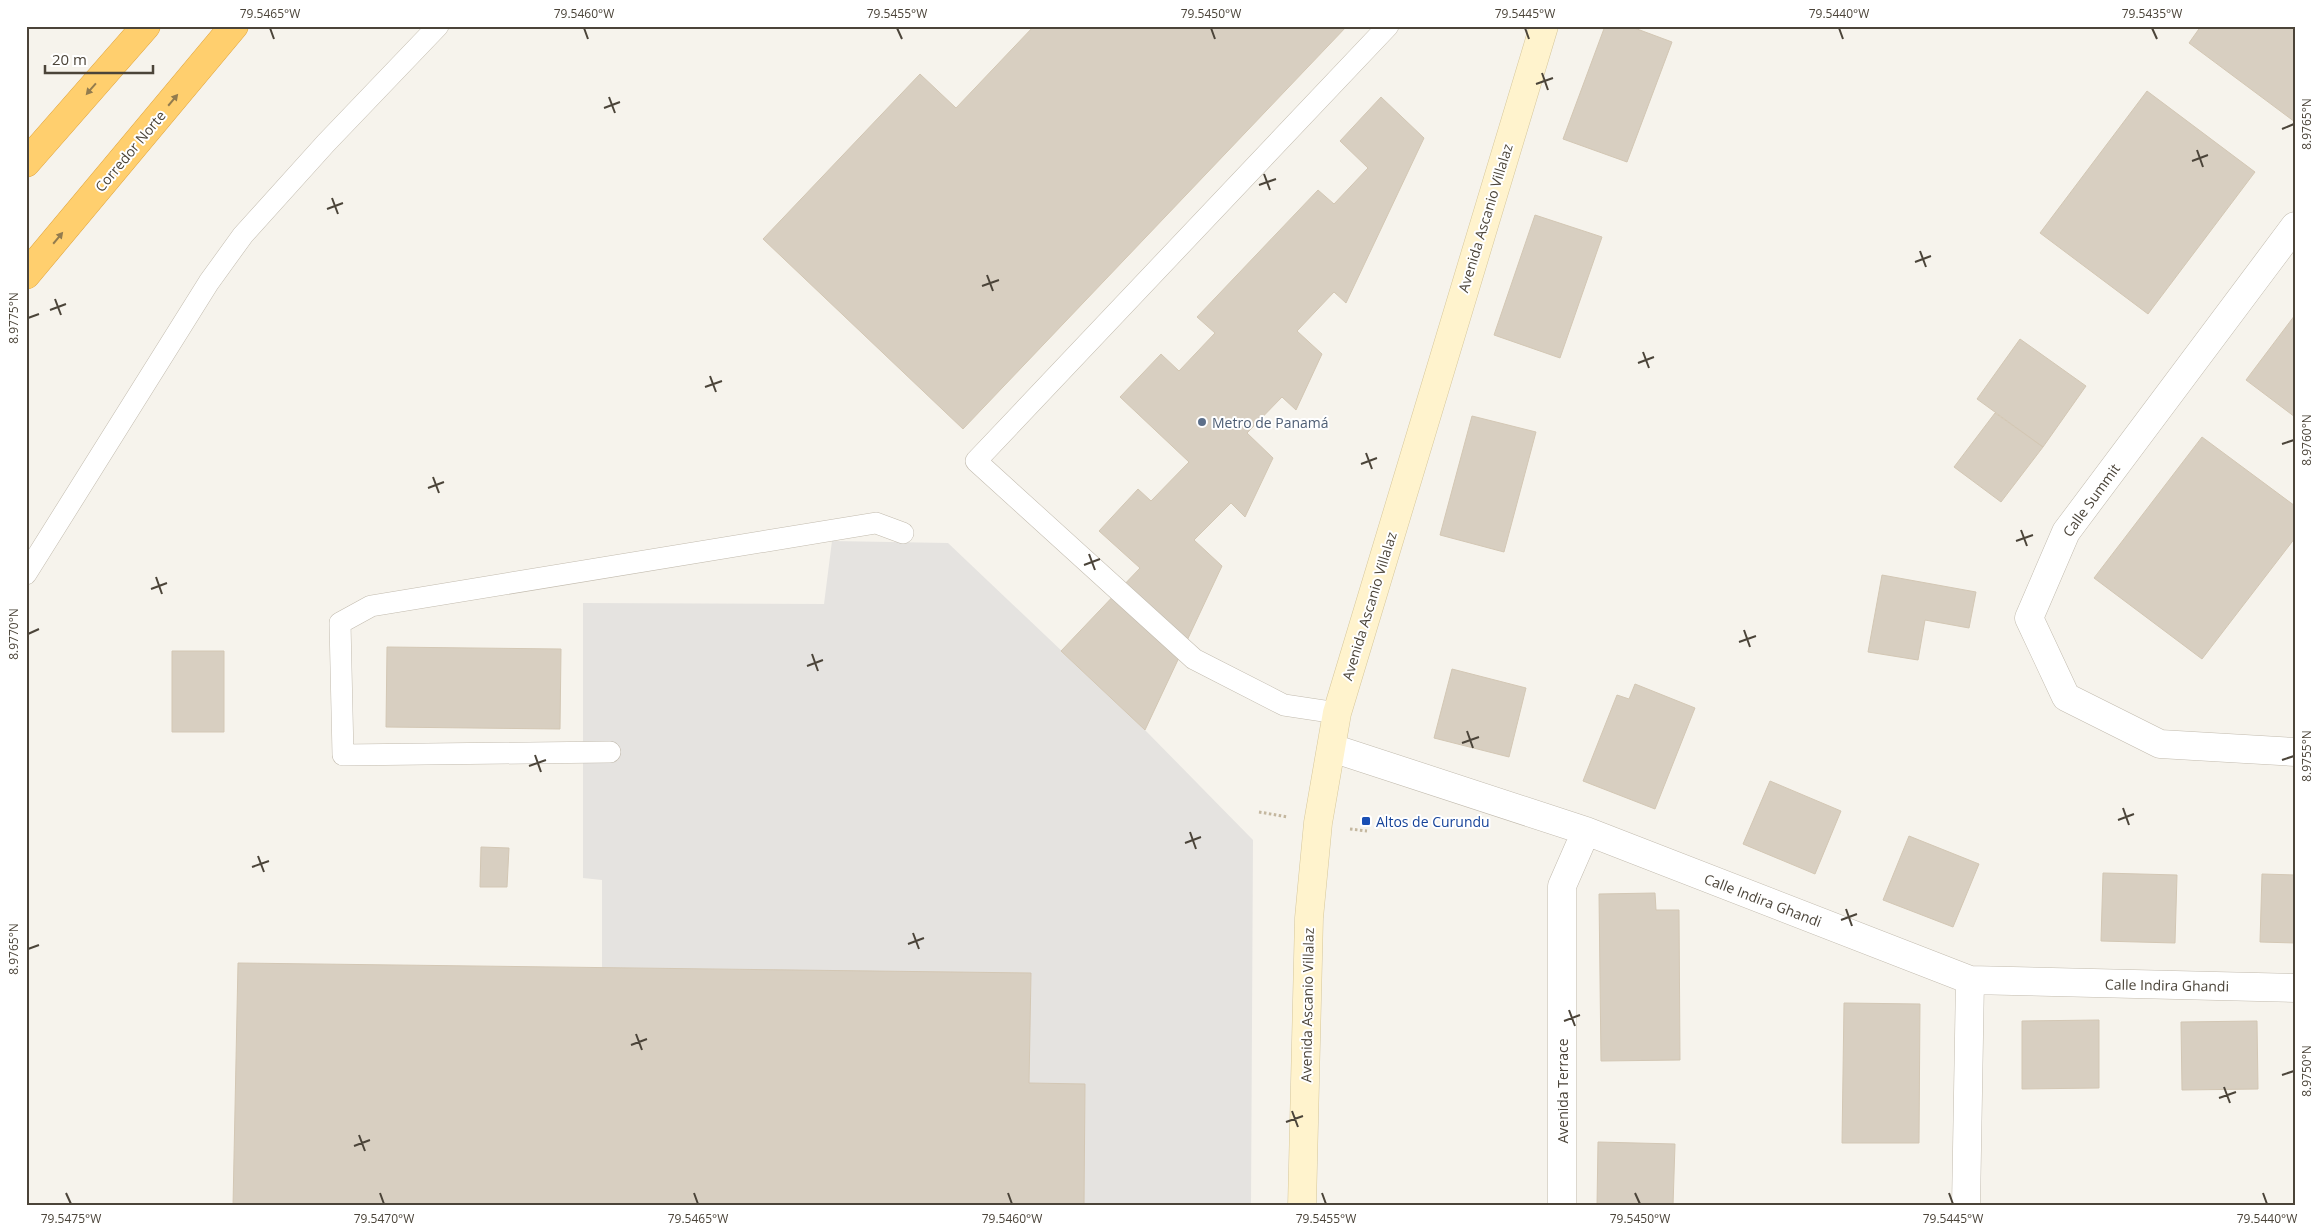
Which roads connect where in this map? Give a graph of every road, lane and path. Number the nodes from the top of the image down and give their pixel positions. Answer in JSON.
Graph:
{"nodes":[{"id":1,"x":146,"y":26,"type":"edge"},
{"id":2,"x":234,"y":26,"type":"edge"},
{"id":3,"x":438,"y":26,"type":"edge"},
{"id":4,"x":1388,"y":26,"type":"edge"},
{"id":5,"x":1544,"y":26,"type":"edge"},
{"id":6,"x":26,"y":163,"type":"edge"},
{"id":7,"x":2295,"y":226,"type":"edge"},
{"id":8,"x":26,"y":275,"type":"edge"},
{"id":9,"x":903,"y":533,"type":"dead end"},
{"id":10,"x":26,"y":574,"type":"edge"},
{"id":11,"x":1337,"y":713,"type":"junction"},
{"id":12,"x":1332,"y":748,"type":"junction"},
{"id":13,"x":610,"y":752,"type":"dead end"},
{"id":14,"x":2295,"y":752,"type":"edge"},
{"id":15,"x":1586,"y":831,"type":"junction"},
{"id":16,"x":1970,"y":980,"type":"junction"},
{"id":17,"x":2295,"y":988,"type":"edge"},
{"id":18,"x":1302,"y":1206,"type":"edge"},
{"id":19,"x":1562,"y":1206,"type":"edge"},
{"id":20,"x":1966,"y":1206,"type":"edge"}],
"edges":[{"from":1,"to":6,"type":"highway","one_way":true},
{"from":8,"to":2,"type":"highway","name":"Corredor Norte","one_way":true},
{"from":3,"to":10,"type":"lane"},
{"from":4,"to":11,"type":"lane"},
{"from":5,"to":11,"type":"main road","name":"Avenida Ascanio Villalaz"},
{"from":7,"to":14,"type":"street","name":"Calle Summit"},
{"from":9,"to":13,"type":"lane"},
{"from":11,"to":12,"type":"main road","name":"Avenida Ascanio Villalaz"},
{"from":12,"to":15,"type":"street","name":"Calle Indira Ghandi"},
{"from":12,"to":18,"type":"main road","name":"Avenida Ascanio Villalaz"},
{"from":15,"to":16,"type":"street","name":"Calle Indira Ghandi"},
{"from":15,"to":19,"type":"street","name":"Avenida Terrace"},
{"from":16,"to":17,"type":"street","name":"Calle Indira Ghandi"},
{"from":16,"to":20,"type":"street"}]}
